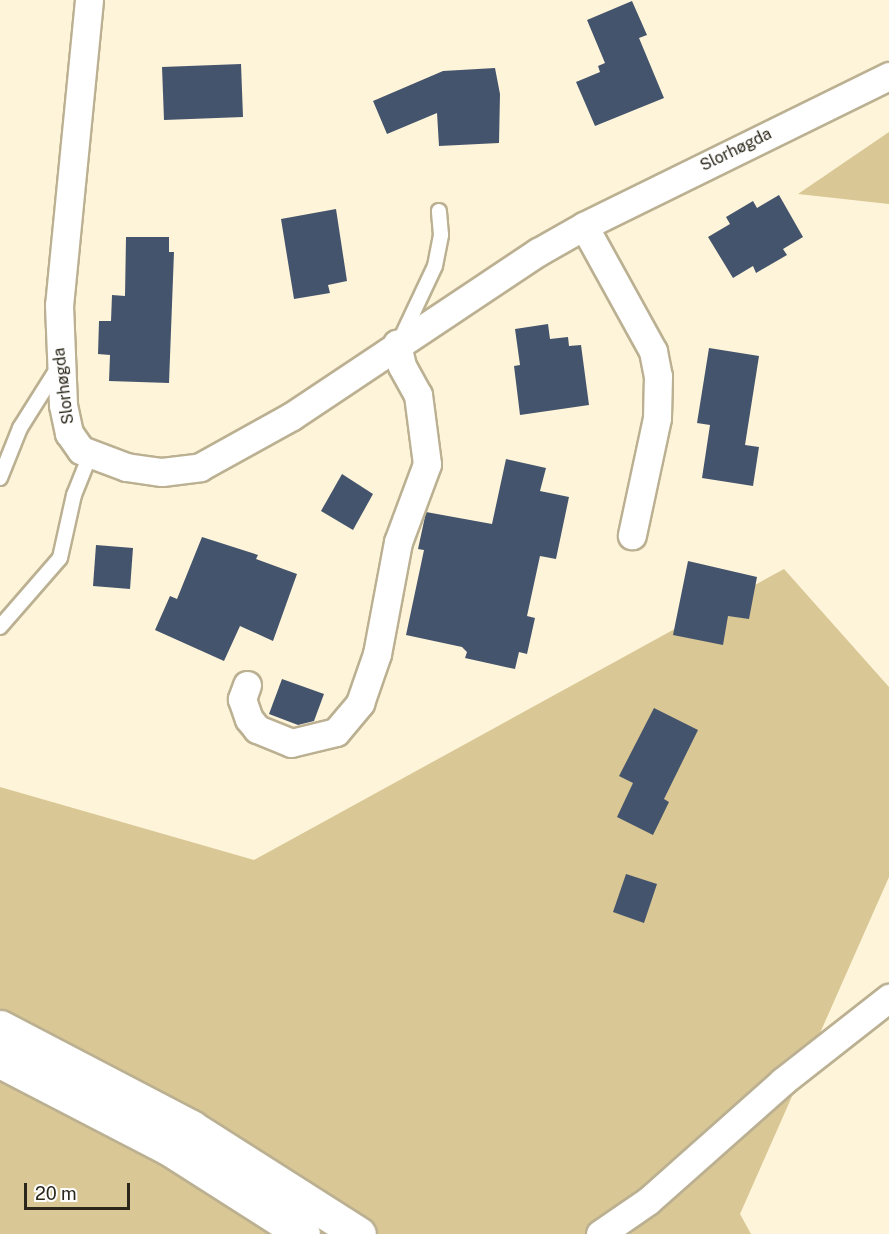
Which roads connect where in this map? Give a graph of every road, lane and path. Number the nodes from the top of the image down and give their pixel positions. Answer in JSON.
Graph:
{"nodes":[{"id":1,"x":88,"y":0,"type":"edge"},
{"id":2,"x":889,"y":76,"type":"edge"},
{"id":3,"x":439,"y":211,"type":"dead end"},
{"id":4,"x":584,"y":226,"type":"junction"},
{"id":5,"x":397,"y":344,"type":"junction"},
{"id":6,"x":59,"y":366,"type":"junction"},
{"id":7,"x":90,"y":455,"type":"junction"},
{"id":8,"x":0,"y":478,"type":"edge"},
{"id":9,"x":632,"y":535,"type":"dead end"},
{"id":10,"x":0,"y":627,"type":"edge"},
{"id":11,"x":247,"y":685,"type":"dead end"},
{"id":12,"x":889,"y":998,"type":"edge"},
{"id":13,"x":0,"y":1028,"type":"edge"},
{"id":14,"x":0,"y":1061,"type":"edge"},
{"id":15,"x":301,"y":1220,"type":"edge"},
{"id":16,"x":359,"y":1234,"type":"edge"},
{"id":17,"x":600,"y":1234,"type":"edge"}],
"edges":[{"from":1,"to":6,"type":"street","name":"Slorhøgda"},
{"from":2,"to":4,"type":"street","name":"Slorhøgda"},
{"from":3,"to":5,"type":"lane","name":"Slorhøgda"},
{"from":4,"to":5,"type":"street","name":"Slorhøgda"},
{"from":4,"to":9,"type":"street"},
{"from":5,"to":7,"type":"street","name":"Slorhøgda"},
{"from":5,"to":11,"type":"street"},
{"from":6,"to":7,"type":"street","name":"Slorhøgda"},
{"from":6,"to":8,"type":"lane"},
{"from":7,"to":10,"type":"lane"},
{"from":12,"to":17,"type":"street"},
{"from":13,"to":15,"type":"highway"},
{"from":14,"to":15,"type":"highway"},
{"from":15,"to":16,"type":"highway"}]}
